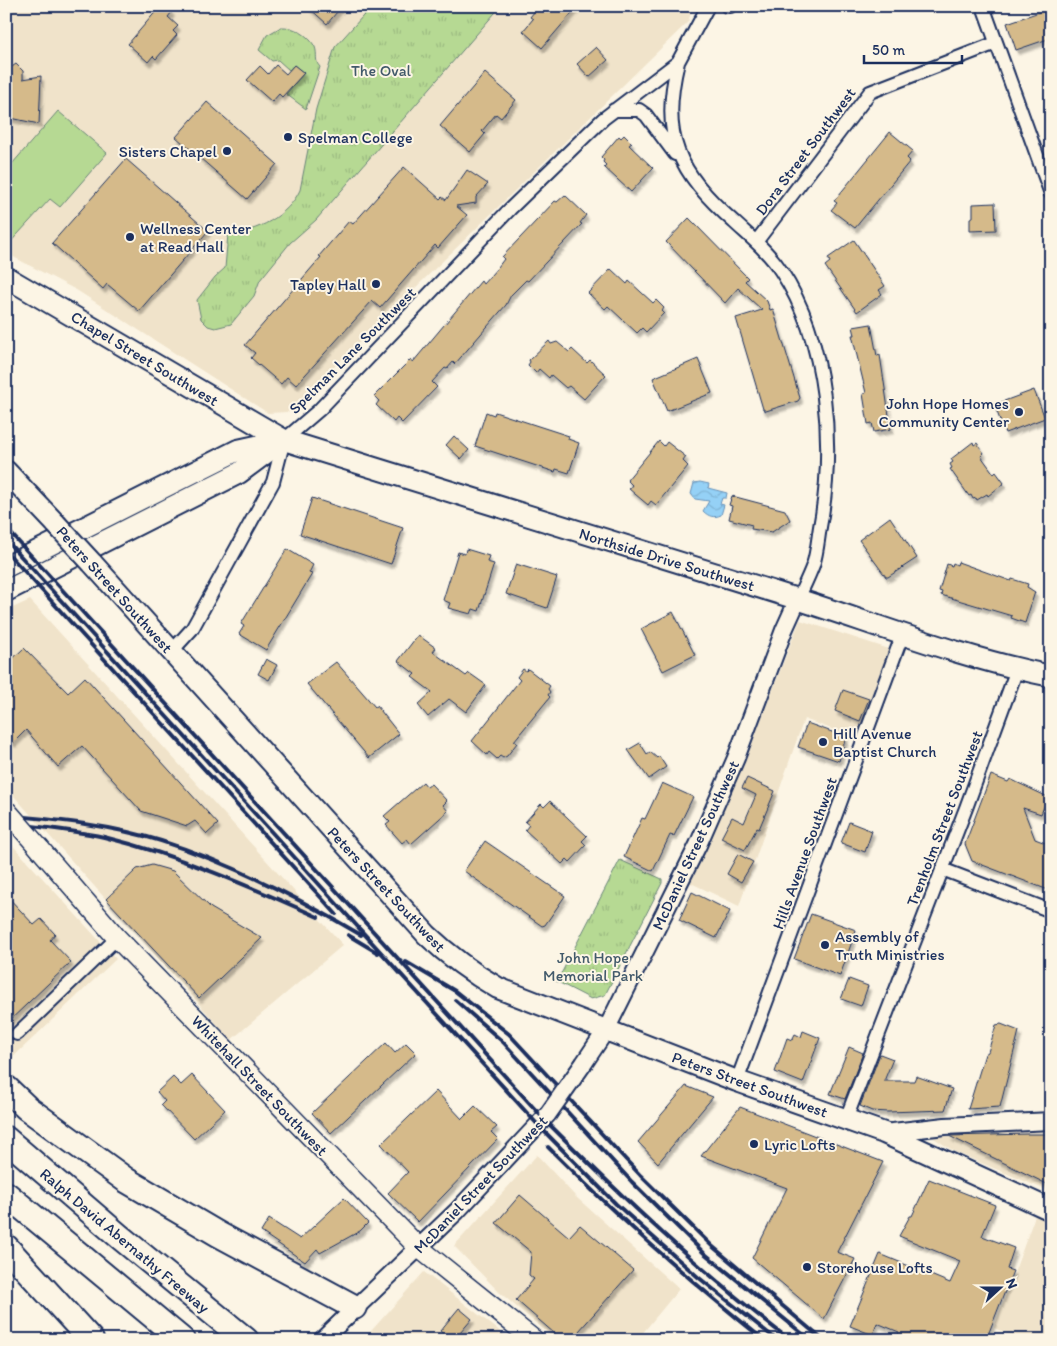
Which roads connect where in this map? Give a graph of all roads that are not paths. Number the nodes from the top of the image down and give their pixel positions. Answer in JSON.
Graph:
{"nodes":[{"id":1,"x":708,"y":6,"type":"edge"},
{"id":2,"x":983,"y":6,"type":"edge"},
{"id":3,"x":996,"y":43,"type":"junction"},
{"id":4,"x":678,"y":62,"type":"junction"},
{"id":5,"x":614,"y":110,"type":"junction"},
{"id":6,"x":685,"y":168,"type":"junction"},
{"id":7,"x":1051,"y":194,"type":"edge"},
{"id":8,"x":756,"y":242,"type":"junction"},
{"id":9,"x":6,"y":276,"type":"edge"},
{"id":10,"x":284,"y":440,"type":"junction"},
{"id":11,"x":6,"y":471,"type":"edge"},
{"id":12,"x":6,"y":567,"type":"edge"},
{"id":13,"x":6,"y":591,"type":"edge"},
{"id":14,"x":798,"y":600,"type":"junction"},
{"id":15,"x":902,"y":636,"type":"junction"},
{"id":16,"x":171,"y":652,"type":"junction"},
{"id":17,"x":1017,"y":669,"type":"junction"},
{"id":18,"x":1051,"y":676,"type":"edge"},
{"id":19,"x":6,"y":810,"type":"edge"},
{"id":20,"x":942,"y":870,"type":"junction"},
{"id":21,"x":1051,"y":911,"type":"edge"},
{"id":22,"x":117,"y":938,"type":"junction"},
{"id":23,"x":606,"y":1030,"type":"junction"},
{"id":24,"x":17,"y":1034,"type":"dead end"},
{"id":25,"x":736,"y":1081,"type":"junction"},
{"id":26,"x":6,"y":1088,"type":"edge"},
{"id":27,"x":846,"y":1119,"type":"junction"},
{"id":28,"x":1051,"y":1121,"type":"edge"},
{"id":29,"x":884,"y":1133,"type":"junction"},
{"id":30,"x":6,"y":1139,"type":"edge"},
{"id":31,"x":6,"y":1194,"type":"edge"},
{"id":32,"x":1051,"y":1210,"type":"edge"},
{"id":33,"x":6,"y":1247,"type":"edge"},
{"id":34,"x":418,"y":1247,"type":"junction"},
{"id":35,"x":354,"y":1307,"type":"junction"},
{"id":36,"x":91,"y":1340,"type":"edge"},
{"id":37,"x":182,"y":1340,"type":"edge"},
{"id":38,"x":246,"y":1340,"type":"edge"},
{"id":39,"x":322,"y":1340,"type":"edge"},
{"id":40,"x":534,"y":1340,"type":"edge"}],
"edges":[{"from":1,"to":4,"type":"street","name":"Spelman Lane Southwest"},
{"from":2,"to":3,"type":"street"},
{"from":3,"to":7,"type":"street"},
{"from":3,"to":8,"type":"street","name":"Dora Street Southwest"},
{"from":4,"to":5,"type":"street","name":"Spelman Lane Southwest"},
{"from":4,"to":6,"type":"street"},
{"from":5,"to":6,"type":"street"},
{"from":5,"to":10,"type":"street","name":"Spelman Lane Southwest"},
{"from":6,"to":8,"type":"street"},
{"from":8,"to":14,"type":"street"},
{"from":9,"to":10,"type":"main road","name":"Chapel Street Southwest"},
{"from":10,"to":12,"type":"main road","name":"Northside Drive Southwest"},
{"from":10,"to":13,"type":"main road"},
{"from":10,"to":14,"type":"main road","name":"Northside Drive Southwest"},
{"from":10,"to":16,"type":"street"},
{"from":11,"to":16,"type":"main road","name":"Peters Street Southwest","bridge":true},
{"from":14,"to":15,"type":"main road","name":"Northside Drive Southwest"},
{"from":14,"to":23,"type":"street","name":"McDaniel Street Southwest"},
{"from":15,"to":17,"type":"main road","name":"Northside Drive Southwest"},
{"from":15,"to":25,"type":"street","name":"Hills Avenue Southwest"},
{"from":16,"to":23,"type":"main road","name":"Peters Street Southwest"},
{"from":17,"to":18,"type":"main road","name":"Northside Drive Southwest"},
{"from":17,"to":20,"type":"street","name":"Trenholm Street Southwest"},
{"from":19,"to":22,"type":"main road","name":"Whitehall Street Southwest","bridge":true},
{"from":20,"to":21,"type":"street"},
{"from":20,"to":27,"type":"street","name":"Trenholm Street Southwest"},
{"from":22,"to":24,"type":"street"},
{"from":22,"to":34,"type":"main road","name":"Whitehall Street Southwest"},
{"from":23,"to":25,"type":"main road","name":"Peters Street Southwest"},
{"from":23,"to":34,"type":"street","name":"McDaniel Street Southwest","bridge":true},
{"from":25,"to":27,"type":"main road","name":"Peters Street Southwest"},
{"from":26,"to":35,"type":"highway"},
{"from":27,"to":29,"type":"main road","name":"Peters Street Southwest"},
{"from":28,"to":29,"type":"street"},
{"from":29,"to":32,"type":"main road","name":"Peters Street Southwest"},
{"from":30,"to":38,"type":"highway","name":"Ralph David Abernathy Freeway"},
{"from":31,"to":37,"type":"highway"},
{"from":33,"to":36,"type":"highway"},
{"from":34,"to":35,"type":"street","name":"McDaniel Street Southwest"},
{"from":34,"to":40,"type":"main road","name":"Whitehall Street Southwest"},
{"from":35,"to":39,"type":"street","name":"McDaniel Street Southwest"}]}
